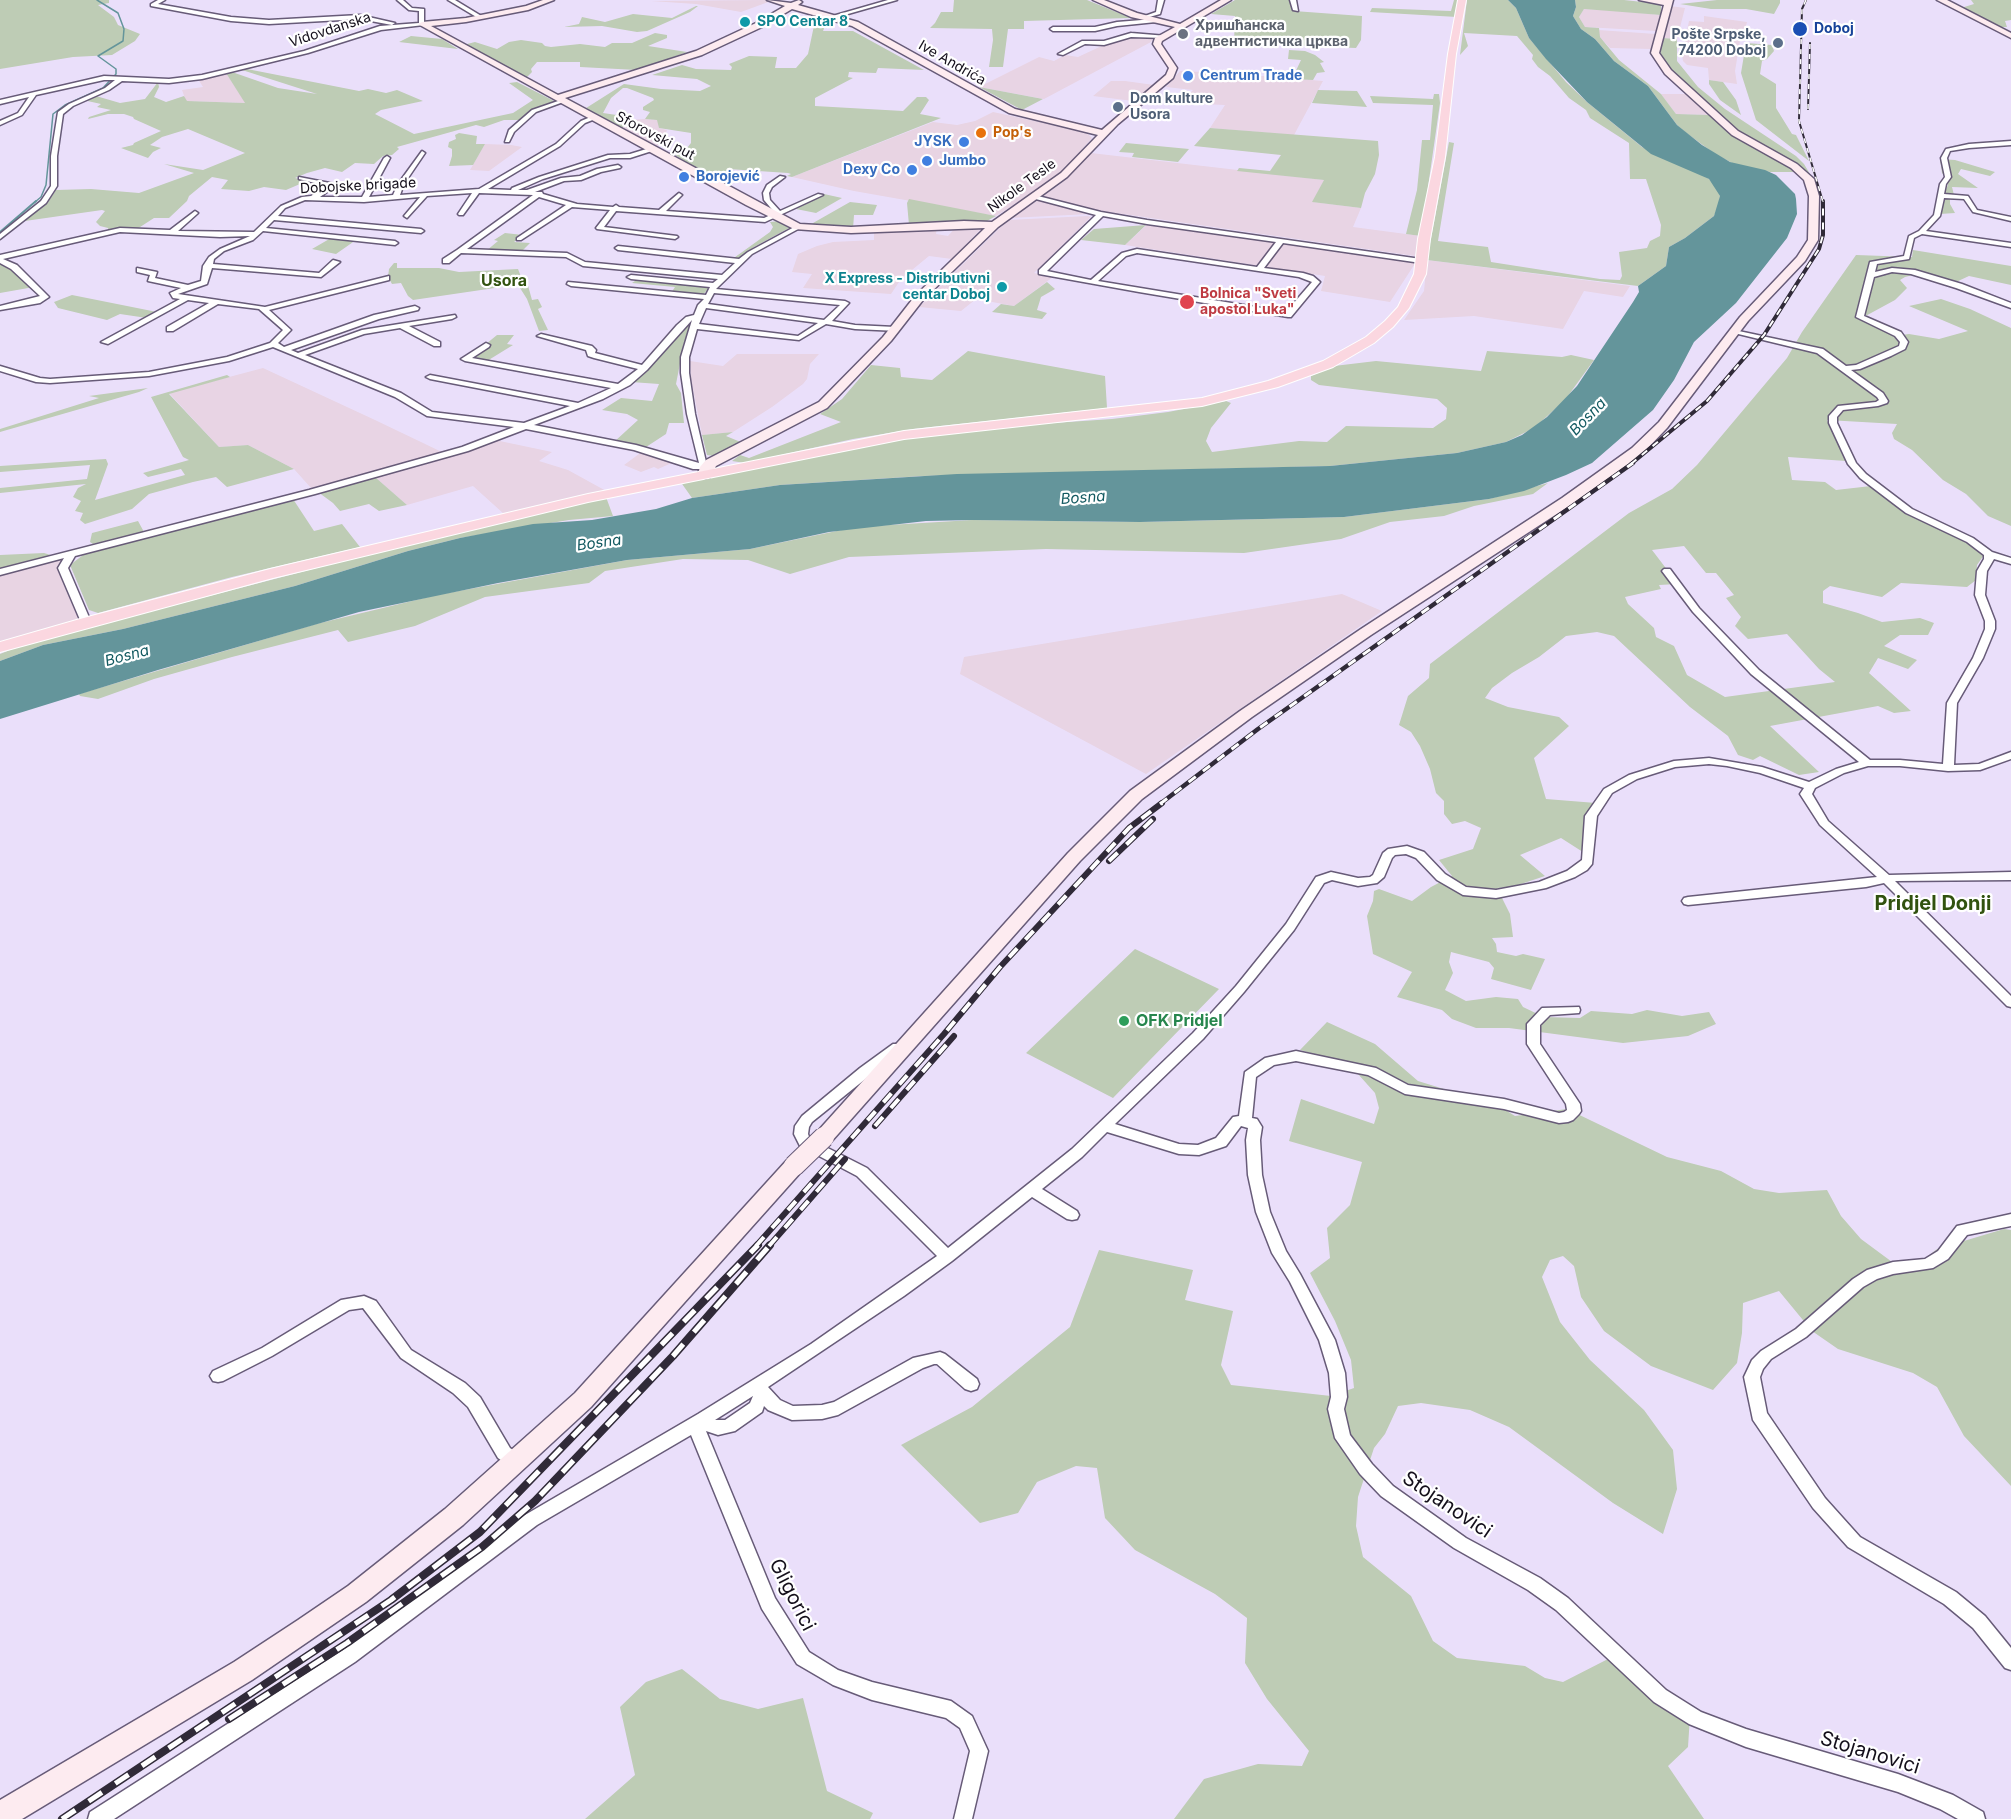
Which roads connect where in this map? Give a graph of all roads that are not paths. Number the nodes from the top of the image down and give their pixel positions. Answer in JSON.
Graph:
{"nodes":[{"id":1,"x":162,"y":0,"type":"edge"},
{"id":2,"x":400,"y":0,"type":"edge"},
{"id":3,"x":452,"y":0,"type":"edge"},
{"id":4,"x":550,"y":0,"type":"edge"},
{"id":5,"x":771,"y":0,"type":"edge"},
{"id":6,"x":802,"y":0,"type":"edge"},
{"id":7,"x":894,"y":0,"type":"edge"},
{"id":8,"x":1097,"y":0,"type":"edge"},
{"id":9,"x":1161,"y":0,"type":"edge"},
{"id":10,"x":1227,"y":0,"type":"edge"},
{"id":11,"x":1293,"y":0,"type":"edge"},
{"id":12,"x":1462,"y":0,"type":"edge"},
{"id":13,"x":1643,"y":0,"type":"edge"},
{"id":14,"x":1941,"y":0,"type":"edge"},
{"id":15,"x":1651,"y":1,"type":"edge"},
{"id":16,"x":1668,"y":1,"type":"edge"},
{"id":17,"x":792,"y":6,"type":"junction"},
{"id":18,"x":1296,"y":10,"type":"dead end"},
{"id":19,"x":480,"y":17,"type":"junction"},
{"id":20,"x":832,"y":18,"type":"junction"},
{"id":21,"x":1144,"y":18,"type":"junction"},
{"id":22,"x":1154,"y":21,"type":"junction"},
{"id":23,"x":422,"y":24,"type":"junction"},
{"id":24,"x":397,"y":25,"type":"junction"},
{"id":25,"x":1180,"y":26,"type":"junction"},
{"id":26,"x":1053,"y":29,"type":"dead end"},
{"id":27,"x":1092,"y":29,"type":"junction"},
{"id":28,"x":1085,"y":32,"type":"junction"},
{"id":29,"x":1078,"y":36,"type":"dead end"},
{"id":30,"x":1164,"y":36,"type":"junction"},
{"id":31,"x":2011,"y":36,"type":"edge"},
{"id":32,"x":1115,"y":39,"type":"junction"},
{"id":33,"x":1061,"y":54,"type":"dead end"},
{"id":34,"x":119,"y":78,"type":"junction"},
{"id":35,"x":34,"y":94,"type":"junction"},
{"id":36,"x":560,"y":100,"type":"junction"},
{"id":37,"x":0,"y":102,"type":"edge"},
{"id":38,"x":593,"y":118,"type":"junction"},
{"id":39,"x":0,"y":123,"type":"edge"},
{"id":40,"x":1103,"y":134,"type":"junction"},
{"id":41,"x":507,"y":141,"type":"dead end"},
{"id":42,"x":2011,"y":143,"type":"edge"},
{"id":43,"x":652,"y":149,"type":"junction"},
{"id":44,"x":422,"y":153,"type":"dead end"},
{"id":45,"x":387,"y":158,"type":"dead end"},
{"id":46,"x":618,"y":167,"type":"dead end"},
{"id":47,"x":782,"y":177,"type":"dead end"},
{"id":48,"x":301,"y":178,"type":"dead end"},
{"id":49,"x":479,"y":191,"type":"junction"},
{"id":50,"x":510,"y":191,"type":"junction"},
{"id":51,"x":529,"y":192,"type":"junction"},
{"id":52,"x":540,"y":194,"type":"junction"},
{"id":53,"x":425,"y":195,"type":"junction"},
{"id":54,"x":679,"y":195,"type":"dead end"},
{"id":55,"x":820,"y":195,"type":"dead end"},
{"id":56,"x":1941,"y":196,"type":"junction"},
{"id":57,"x":1034,"y":197,"type":"junction"},
{"id":58,"x":313,"y":198,"type":"junction"},
{"id":59,"x":395,"y":198,"type":"junction"},
{"id":60,"x":364,"y":200,"type":"junction"},
{"id":61,"x":571,"y":205,"type":"junction"},
{"id":62,"x":616,"y":207,"type":"junction"},
{"id":63,"x":661,"y":212,"type":"junction"},
{"id":64,"x":195,"y":213,"type":"dead end"},
{"id":65,"x":461,"y":214,"type":"dead end"},
{"id":66,"x":1101,"y":214,"type":"junction"},
{"id":67,"x":777,"y":215,"type":"junction"},
{"id":68,"x":408,"y":216,"type":"dead end"},
{"id":69,"x":274,"y":218,"type":"junction"},
{"id":70,"x":2010,"y":219,"type":"edge"},
{"id":71,"x":994,"y":225,"type":"junction"},
{"id":72,"x":798,"y":227,"type":"junction"},
{"id":73,"x":259,"y":231,"type":"junction"},
{"id":74,"x":422,"y":231,"type":"dead end"},
{"id":75,"x":172,"y":232,"type":"junction"},
{"id":76,"x":1921,"y":232,"type":"junction"},
{"id":77,"x":0,"y":237,"type":"edge"},
{"id":78,"x":675,"y":237,"type":"dead end"},
{"id":79,"x":519,"y":239,"type":"dead end"},
{"id":80,"x":1281,"y":241,"type":"junction"},
{"id":81,"x":395,"y":243,"type":"dead end"},
{"id":82,"x":2011,"y":245,"type":"edge"},
{"id":83,"x":618,"y":248,"type":"dead end"},
{"id":84,"x":459,"y":251,"type":"junction"},
{"id":85,"x":0,"y":258,"type":"edge"},
{"id":86,"x":446,"y":261,"type":"dead end"},
{"id":87,"x":740,"y":261,"type":"junction"},
{"id":88,"x":1421,"y":261,"type":"junction"},
{"id":89,"x":336,"y":262,"type":"dead end"},
{"id":90,"x":207,"y":266,"type":"junction"},
{"id":91,"x":1258,"y":269,"type":"junction"},
{"id":92,"x":140,"y":270,"type":"dead end"},
{"id":93,"x":1872,"y":274,"type":"junction"},
{"id":94,"x":631,"y":277,"type":"dead end"},
{"id":95,"x":724,"y":277,"type":"junction"},
{"id":96,"x":386,"y":278,"type":"dead end"},
{"id":97,"x":1092,"y":282,"type":"junction"},
{"id":98,"x":571,"y":284,"type":"dead end"},
{"id":99,"x":186,"y":287,"type":"junction"},
{"id":100,"x":711,"y":291,"type":"junction"},
{"id":101,"x":187,"y":298,"type":"junction"},
{"id":102,"x":216,"y":302,"type":"junction"},
{"id":103,"x":702,"y":305,"type":"junction"},
{"id":104,"x":2011,"y":306,"type":"edge"},
{"id":105,"x":0,"y":308,"type":"edge"},
{"id":106,"x":415,"y":308,"type":"dead end"},
{"id":107,"x":265,"y":309,"type":"junction"},
{"id":108,"x":452,"y":317,"type":"dead end"},
{"id":109,"x":697,"y":317,"type":"junction"},
{"id":110,"x":825,"y":322,"type":"junction"},
{"id":111,"x":402,"y":326,"type":"junction"},
{"id":112,"x":694,"y":326,"type":"junction"},
{"id":113,"x":170,"y":329,"type":"dead end"},
{"id":114,"x":896,"y":329,"type":"junction"},
{"id":115,"x":1734,"y":332,"type":"junction"},
{"id":116,"x":541,"y":336,"type":"dead end"},
{"id":117,"x":105,"y":342,"type":"dead end"},
{"id":118,"x":274,"y":344,"type":"junction"},
{"id":119,"x":437,"y":344,"type":"dead end"},
{"id":120,"x":486,"y":345,"type":"dead end"},
{"id":121,"x":286,"y":349,"type":"junction"},
{"id":122,"x":299,"y":355,"type":"junction"},
{"id":123,"x":0,"y":368,"type":"edge"},
{"id":124,"x":644,"y":368,"type":"junction"},
{"id":125,"x":1844,"y":368,"type":"junction"},
{"id":126,"x":430,"y":377,"type":"dead end"},
{"id":127,"x":620,"y":387,"type":"junction"},
{"id":128,"x":578,"y":405,"type":"junction"},
{"id":129,"x":525,"y":426,"type":"junction"},
{"id":130,"x":726,"y":456,"type":"junction"},
{"id":131,"x":737,"y":468,"type":"junction"},
{"id":132,"x":705,"y":469,"type":"junction"},
{"id":133,"x":71,"y":554,"type":"junction"},
{"id":134,"x":1989,"y":554,"type":"junction"},
{"id":135,"x":2011,"y":561,"type":"edge"},
{"id":136,"x":1667,"y":571,"type":"dead end"},
{"id":137,"x":0,"y":572,"type":"edge"},
{"id":138,"x":86,"y":622,"type":"junction"},
{"id":139,"x":0,"y":647,"type":"edge"},
{"id":140,"x":2004,"y":745,"type":"dead end"},
{"id":141,"x":2006,"y":756,"type":"edge"},
{"id":142,"x":1868,"y":763,"type":"junction"},
{"id":143,"x":1948,"y":768,"type":"junction"},
{"id":144,"x":1810,"y":786,"type":"junction"},
{"id":145,"x":2011,"y":876,"type":"edge"},
{"id":146,"x":1886,"y":879,"type":"junction"},
{"id":147,"x":1688,"y":901,"type":"dead end"},
{"id":148,"x":2011,"y":1003,"type":"edge"},
{"id":149,"x":1574,"y":1010,"type":"dead end"},
{"id":150,"x":904,"y":1046,"type":"junction"},
{"id":151,"x":1245,"y":1120,"type":"junction"},
{"id":152,"x":1104,"y":1126,"type":"junction"},
{"id":153,"x":1033,"y":1190,"type":"junction"},
{"id":154,"x":1072,"y":1215,"type":"dead end"},
{"id":155,"x":2011,"y":1220,"type":"edge"},
{"id":156,"x":946,"y":1257,"type":"junction"},
{"id":157,"x":218,"y":1376,"type":"dead end"},
{"id":158,"x":971,"y":1384,"type":"dead end"},
{"id":159,"x":760,"y":1388,"type":"junction"},
{"id":160,"x":699,"y":1422,"type":"junction"},
{"id":161,"x":517,"y":1462,"type":"junction"},
{"id":162,"x":2011,"y":1662,"type":"edge"},
{"id":163,"x":0,"y":1816,"type":"edge"},
{"id":164,"x":97,"y":1819,"type":"edge"},
{"id":165,"x":963,"y":1819,"type":"edge"},
{"id":166,"x":1976,"y":1819,"type":"edge"}],
"edges":[{"from":1,"to":24,"type":"street"},
{"from":2,"to":23,"type":"street"},
{"from":3,"to":19,"type":"street"},
{"from":4,"to":19,"type":"street","name":"Vidovdanska"},
{"from":5,"to":17,"type":"street","name":"Ive Andrića"},
{"from":6,"to":17,"type":"street"},
{"from":7,"to":20,"type":"street"},
{"from":8,"to":21,"type":"street"},
{"from":9,"to":21,"type":"street"},
{"from":10,"to":25,"type":"street"},
{"from":11,"to":18,"type":"street"},
{"from":12,"to":88,"type":"main road"},
{"from":13,"to":15,"type":"street"},
{"from":14,"to":31,"type":"street"},
{"from":15,"to":16,"type":"street"},
{"from":16,"to":115,"type":"street"},
{"from":17,"to":20,"type":"street","name":"Ive Andrića"},
{"from":17,"to":36,"type":"street"},
{"from":19,"to":23,"type":"street","name":"Vidovdanska"},
{"from":20,"to":40,"type":"street","name":"Ive Andrića"},
{"from":21,"to":22,"type":"street"},
{"from":22,"to":25,"type":"street"},
{"from":22,"to":27,"type":"street"},
{"from":23,"to":24,"type":"street","name":"Vidovdanska"},
{"from":23,"to":36,"type":"street","name":"Sforovski put"},
{"from":24,"to":34,"type":"street","name":"Vidovdanska"},
{"from":25,"to":30,"type":"street"},
{"from":26,"to":27,"type":"street"},
{"from":27,"to":28,"type":"street"},
{"from":28,"to":29,"type":"street"},
{"from":28,"to":32,"type":"street"},
{"from":30,"to":32,"type":"street"},
{"from":30,"to":40,"type":"street","name":"Nikole Tesle"},
{"from":32,"to":33,"type":"street"},
{"from":34,"to":35,"type":"street","name":"Vidovdanska"},
{"from":34,"to":77,"type":"street"},
{"from":35,"to":37,"type":"street","name":"Vidovdanska"},
{"from":35,"to":39,"type":"street"},
{"from":36,"to":38,"type":"street","name":"Sforovski put"},
{"from":36,"to":41,"type":"street"},
{"from":38,"to":43,"type":"street","name":"Sforovski put"},
{"from":38,"to":49,"type":"street"},
{"from":40,"to":57,"type":"street","name":"Nikole Tesle"},
{"from":42,"to":56,"type":"street"},
{"from":43,"to":50,"type":"street"},
{"from":43,"to":67,"type":"street","name":"Sforovski put"},
{"from":44,"to":59,"type":"street"},
{"from":45,"to":60,"type":"street"},
{"from":46,"to":51,"type":"street"},
{"from":47,"to":67,"type":"street"},
{"from":48,"to":58,"type":"street"},
{"from":49,"to":50,"type":"street","name":"Dobojske brigade"},
{"from":49,"to":53,"type":"street","name":"Dobojske brigade"},
{"from":49,"to":65,"type":"street"},
{"from":50,"to":51,"type":"street","name":"Dobojske brigade"},
{"from":51,"to":52,"type":"street","name":"Dobojske brigade"},
{"from":52,"to":61,"type":"street","name":"Dobojske brigade"},
{"from":52,"to":84,"type":"street"},
{"from":53,"to":59,"type":"street","name":"Dobojske brigade"},
{"from":53,"to":68,"type":"street"},
{"from":54,"to":63,"type":"street"},
{"from":55,"to":67,"type":"street"},
{"from":56,"to":70,"type":"street"},
{"from":56,"to":76,"type":"street"},
{"from":57,"to":66,"type":"street"},
{"from":57,"to":71,"type":"street","name":"Nikole Tesle"},
{"from":58,"to":60,"type":"street","name":"Dobojske brigade"},
{"from":58,"to":69,"type":"street","name":"Dobojske brigade"},
{"from":59,"to":60,"type":"street","name":"Dobojske brigade"},
{"from":61,"to":62,"type":"street","name":"Dobojske brigade"},
{"from":61,"to":79,"type":"street"},
{"from":62,"to":63,"type":"street","name":"Dobojske brigade"},
{"from":62,"to":78,"type":"street"},
{"from":63,"to":67,"type":"street","name":"Dobojske brigade"},
{"from":64,"to":75,"type":"street"},
{"from":66,"to":80,"type":"street"},
{"from":66,"to":97,"type":"street"},
{"from":67,"to":72,"type":"street","name":"Sforovski put"},
{"from":69,"to":73,"type":"street","name":"Dobojske brigade"},
{"from":69,"to":74,"type":"street"},
{"from":71,"to":72,"type":"street","name":"Sforovski put"},
{"from":71,"to":114,"type":"street","name":"Nikole Tesle"},
{"from":72,"to":87,"type":"street"},
{"from":73,"to":75,"type":"street"},
{"from":73,"to":81,"type":"street"},
{"from":73,"to":90,"type":"street","name":"Dobojske brigade"},
{"from":75,"to":85,"type":"street"},
{"from":76,"to":82,"type":"street"},
{"from":76,"to":93,"type":"street"},
{"from":80,"to":88,"type":"street"},
{"from":80,"to":91,"type":"street"},
{"from":83,"to":87,"type":"street"},
{"from":84,"to":86,"type":"street"},
{"from":84,"to":95,"type":"street"},
{"from":85,"to":105,"type":"street"},
{"from":87,"to":95,"type":"street"},
{"from":88,"to":131,"type":"main road"},
{"from":89,"to":90,"type":"street"},
{"from":90,"to":99,"type":"street","name":"Dobojske brigade"},
{"from":91,"to":97,"type":"street"},
{"from":91,"to":97,"type":"street"},
{"from":92,"to":99,"type":"street"},
{"from":93,"to":104,"type":"street"},
{"from":93,"to":125,"type":"street"},
{"from":94,"to":100,"type":"street"},
{"from":95,"to":100,"type":"street"},
{"from":96,"to":107,"type":"street"},
{"from":98,"to":100,"type":"street"},
{"from":99,"to":101,"type":"street"},
{"from":100,"to":103,"type":"street"},
{"from":100,"to":110,"type":"street"},
{"from":101,"to":102,"type":"street"},
{"from":101,"to":117,"type":"street"},
{"from":102,"to":107,"type":"street"},
{"from":102,"to":113,"type":"street"},
{"from":103,"to":109,"type":"street"},
{"from":103,"to":110,"type":"street"},
{"from":106,"to":121,"type":"street"},
{"from":107,"to":118,"type":"street"},
{"from":108,"to":111,"type":"street"},
{"from":109,"to":112,"type":"street"},
{"from":109,"to":124,"type":"street"},
{"from":110,"to":112,"type":"street"},
{"from":110,"to":114,"type":"street"},
{"from":111,"to":119,"type":"street"},
{"from":111,"to":122,"type":"street"},
{"from":112,"to":132,"type":"street"},
{"from":114,"to":130,"type":"street","name":"Nikole Tesle"},
{"from":115,"to":125,"type":"street"},
{"from":115,"to":150,"type":"street"},
{"from":116,"to":124,"type":"street"},
{"from":118,"to":121,"type":"street"},
{"from":118,"to":123,"type":"street"},
{"from":120,"to":127,"type":"street"},
{"from":121,"to":122,"type":"street"},
{"from":122,"to":129,"type":"street"},
{"from":124,"to":127,"type":"street"},
{"from":125,"to":134,"type":"street"},
{"from":126,"to":128,"type":"street"},
{"from":127,"to":128,"type":"street"},
{"from":128,"to":129,"type":"street"},
{"from":129,"to":132,"type":"street"},
{"from":129,"to":133,"type":"street"},
{"from":130,"to":131,"type":"street"},
{"from":130,"to":132,"type":"street","name":"Nikole Tesle"},
{"from":131,"to":132,"type":"main road"},
{"from":132,"to":138,"type":"main road"},
{"from":133,"to":137,"type":"street"},
{"from":133,"to":138,"type":"street"},
{"from":134,"to":135,"type":"street"},
{"from":134,"to":143,"type":"street"},
{"from":136,"to":142,"type":"street"},
{"from":138,"to":139,"type":"main road"},
{"from":140,"to":141,"type":"street"},
{"from":141,"to":143,"type":"street"},
{"from":142,"to":143,"type":"street"},
{"from":142,"to":144,"type":"street"},
{"from":144,"to":146,"type":"street"},
{"from":144,"to":152,"type":"street"},
{"from":145,"to":146,"type":"street"},
{"from":146,"to":147,"type":"street"},
{"from":146,"to":148,"type":"street"},
{"from":149,"to":151,"type":"street"},
{"from":150,"to":156,"type":"street"},
{"from":150,"to":161,"type":"street","bridge":true},
{"from":151,"to":152,"type":"street"},
{"from":151,"to":166,"type":"street","name":"Stojanovici"},
{"from":152,"to":153,"type":"street"},
{"from":153,"to":154,"type":"street"},
{"from":153,"to":156,"type":"street"},
{"from":155,"to":162,"type":"street"},
{"from":156,"to":159,"type":"street"},
{"from":157,"to":161,"type":"street"},
{"from":158,"to":159,"type":"street"},
{"from":159,"to":160,"type":"street"},
{"from":160,"to":164,"type":"street"},
{"from":160,"to":165,"type":"street","name":"Gligorici"},
{"from":161,"to":163,"type":"street"}]}
